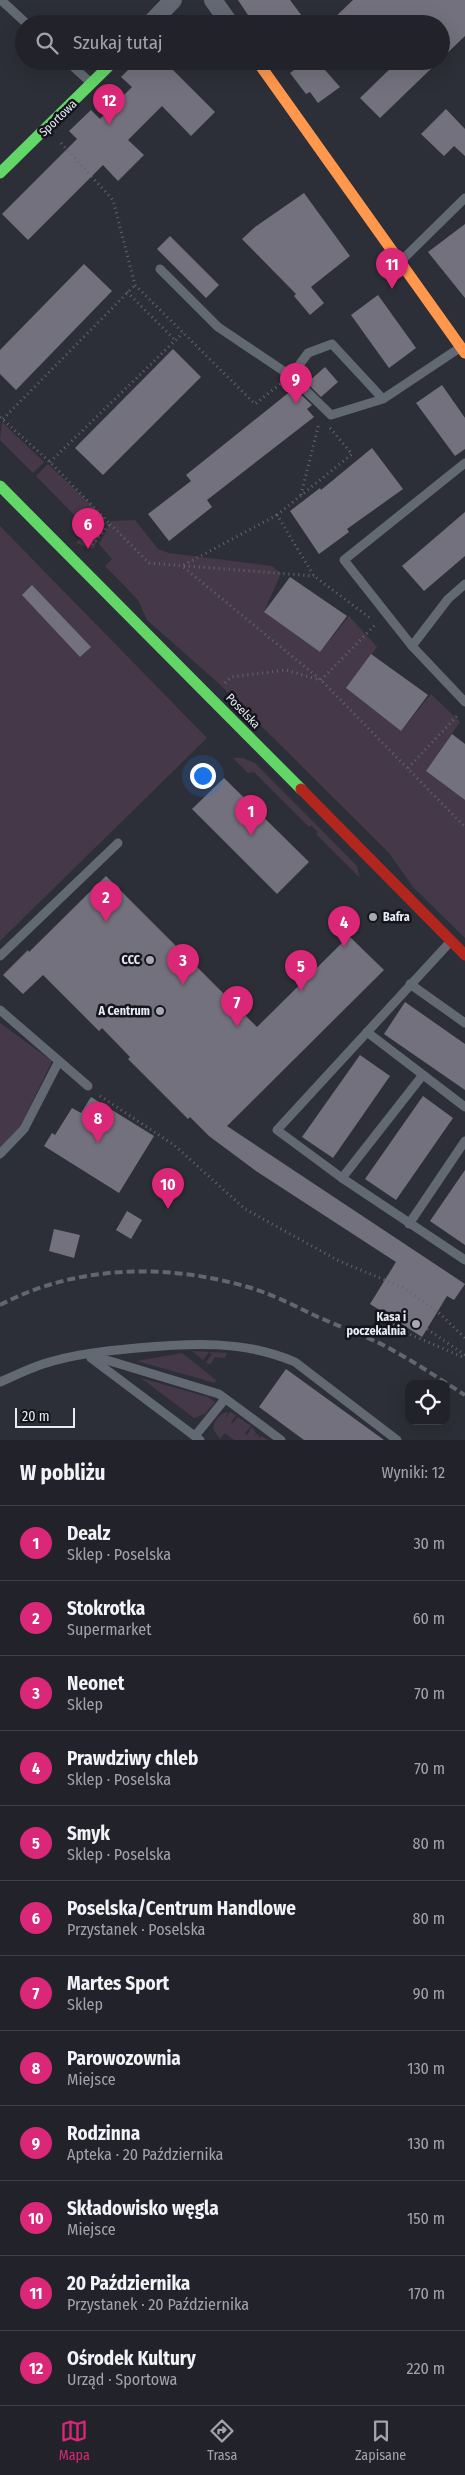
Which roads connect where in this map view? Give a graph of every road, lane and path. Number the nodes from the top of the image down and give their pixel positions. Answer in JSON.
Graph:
{"nodes":[{"id":1,"x":1,"y":0,"type":"edge"},
{"id":2,"x":173,"y":0,"type":"edge"},
{"id":3,"x":213,"y":0,"type":"edge"},
{"id":4,"x":17,"y":15,"type":"edge"},
{"id":5,"x":159,"y":15,"type":"edge"},
{"id":6,"x":224,"y":15,"type":"edge"},
{"id":7,"x":77,"y":70,"type":"edge"},
{"id":8,"x":105,"y":70,"type":"edge"},
{"id":9,"x":263,"y":70,"type":"edge"},
{"id":10,"x":92,"y":84,"type":"junction"},
{"id":11,"x":48,"y":127,"type":"junction"},
{"id":12,"x":0,"y":173,"type":"edge"},
{"id":13,"x":465,"y":198,"type":"edge"},
{"id":14,"x":400,"y":262,"type":"junction"},
{"id":15,"x":160,"y":269,"type":"dead end"},
{"id":16,"x":134,"y":285,"type":"junction"},
{"id":17,"x":127,"y":292,"type":"junction"},
{"id":18,"x":183,"y":333,"type":"junction"},
{"id":19,"x":175,"y":340,"type":"junction"},
{"id":20,"x":463,"y":350,"type":"edge"},
{"id":21,"x":291,"y":376,"type":"junction"},
{"id":22,"x":383,"y":399,"type":"junction"},
{"id":23,"x":1,"y":418,"type":"edge"},
{"id":24,"x":50,"y":462,"type":"junction"},
{"id":25,"x":465,"y":463,"type":"edge"},
{"id":26,"x":0,"y":486,"type":"edge"},
{"id":27,"x":300,"y":496,"type":"junction"},
{"id":28,"x":277,"y":515,"type":"junction"},
{"id":29,"x":110,"y":524,"type":"junction"},
{"id":30,"x":88,"y":549,"type":"dead end"},
{"id":31,"x":182,"y":566,"type":"junction"},
{"id":32,"x":314,"y":576,"type":"junction"},
{"id":33,"x":465,"y":584,"type":"edge"},
{"id":34,"x":386,"y":613,"type":"junction"},
{"id":35,"x":377,"y":623,"type":"junction"},
{"id":36,"x":412,"y":646,"type":"junction"},
{"id":37,"x":231,"y":677,"type":"dead end"},
{"id":38,"x":321,"y":680,"type":"junction"},
{"id":39,"x":465,"y":702,"type":"edge"},
{"id":40,"x":465,"y":708,"type":"edge"},
{"id":41,"x":408,"y":768,"type":"junction"},
{"id":42,"x":465,"y":827,"type":"edge"},
{"id":43,"x":118,"y":843,"type":"dead end"},
{"id":44,"x":451,"y":941,"type":"junction"},
{"id":45,"x":465,"y":955,"type":"edge"},
{"id":46,"x":0,"y":956,"type":"edge"},
{"id":47,"x":410,"y":984,"type":"junction"},
{"id":48,"x":0,"y":1010,"type":"edge"},
{"id":49,"x":465,"y":1023,"type":"edge"},
{"id":50,"x":367,"y":1032,"type":"junction"},
{"id":51,"x":59,"y":1061,"type":"junction"},
{"id":52,"x":422,"y":1076,"type":"junction"},
{"id":53,"x":88,"y":1086,"type":"dead end"},
{"id":54,"x":100,"y":1096,"type":"dead end"},
{"id":55,"x":465,"y":1107,"type":"edge"},
{"id":56,"x":465,"y":1140,"type":"edge"},
{"id":57,"x":0,"y":1154,"type":"edge"},
{"id":58,"x":342,"y":1178,"type":"junction"},
{"id":59,"x":409,"y":1224,"type":"junction"},
{"id":60,"x":465,"y":1260,"type":"edge"},
{"id":61,"x":379,"y":1310,"type":"dead end"},
{"id":62,"x":427,"y":1329,"type":"dead end"},
{"id":63,"x":465,"y":1338,"type":"edge"},
{"id":64,"x":85,"y":1353,"type":"junction"},
{"id":65,"x":465,"y":1356,"type":"edge"},
{"id":66,"x":0,"y":1382,"type":"edge"},
{"id":67,"x":225,"y":1399,"type":"junction"},
{"id":68,"x":198,"y":1438,"type":"edge"},
{"id":69,"x":282,"y":1440,"type":"edge"},
{"id":70,"x":397,"y":1440,"type":"edge"}],
"edges":[{"from":1,"to":4,"type":"lane"},
{"from":2,"to":5,"type":"street"},
{"from":3,"to":6,"type":"street"},
{"from":7,"to":10,"type":"lane"},
{"from":8,"to":10,"type":"street","name":"Sportowa"},
{"from":9,"to":14,"type":"street"},
{"from":10,"to":11,"type":"street","name":"Sportowa"},
{"from":11,"to":12,"type":"street","name":"Sportowa"},
{"from":11,"to":16,"type":"path"},
{"from":13,"to":14,"type":"lane"},
{"from":14,"to":20,"type":"street"},
{"from":15,"to":21,"type":"lane"},
{"from":16,"to":17,"type":"path"},
{"from":16,"to":18,"type":"path"},
{"from":17,"to":19,"type":"path"},
{"from":17,"to":23,"type":"path"},
{"from":18,"to":19,"type":"path"},
{"from":18,"to":21,"type":"path"},
{"from":19,"to":24,"type":"path"},
{"from":20,"to":22,"type":"lane"},
{"from":21,"to":22,"type":"lane"},
{"from":21,"to":22,"type":"lane"},
{"from":23,"to":24,"type":"path"},
{"from":24,"to":29,"type":"path"},
{"from":25,"to":34,"type":"lane"},
{"from":26,"to":44,"type":"street","name":"Poselska"},
{"from":27,"to":27,"type":"path"},
{"from":27,"to":28,"type":"path"},
{"from":28,"to":31,"type":"path"},
{"from":28,"to":32,"type":"path"},
{"from":29,"to":30,"type":"path"},
{"from":29,"to":31,"type":"path"},
{"from":31,"to":32,"type":"path"},
{"from":31,"to":38,"type":"path"},
{"from":32,"to":35,"type":"path"},
{"from":33,"to":36,"type":"lane"},
{"from":34,"to":35,"type":"path"},
{"from":34,"to":36,"type":"lane"},
{"from":35,"to":38,"type":"path"},
{"from":36,"to":39,"type":"lane"},
{"from":37,"to":38,"type":"path"},
{"from":38,"to":41,"type":"path"},
{"from":40,"to":41,"type":"path"},
{"from":41,"to":42,"type":"path"},
{"from":43,"to":46,"type":"lane"},
{"from":44,"to":45,"type":"street","name":"Poselska"},
{"from":44,"to":47,"type":"lane"},
{"from":47,"to":49,"type":"lane"},
{"from":47,"to":50,"type":"lane"},
{"from":48,"to":51,"type":"lane"},
{"from":50,"to":52,"type":"lane"},
{"from":50,"to":58,"type":"lane"},
{"from":51,"to":53,"type":"lane"},
{"from":51,"to":57,"type":"lane"},
{"from":52,"to":55,"type":"lane"},
{"from":52,"to":58,"type":"lane"},
{"from":54,"to":63,"type":"path"},
{"from":56,"to":59,"type":"lane"},
{"from":58,"to":59,"type":"lane"},
{"from":59,"to":60,"type":"lane"},
{"from":61,"to":65,"type":"path"},
{"from":62,"to":65,"type":"path"},
{"from":64,"to":66,"type":"lane"},
{"from":64,"to":67,"type":"lane"},
{"from":64,"to":68,"type":"lane"},
{"from":64,"to":70,"type":"lane"},
{"from":67,"to":68,"type":"lane"},
{"from":67,"to":69,"type":"lane"}]}
